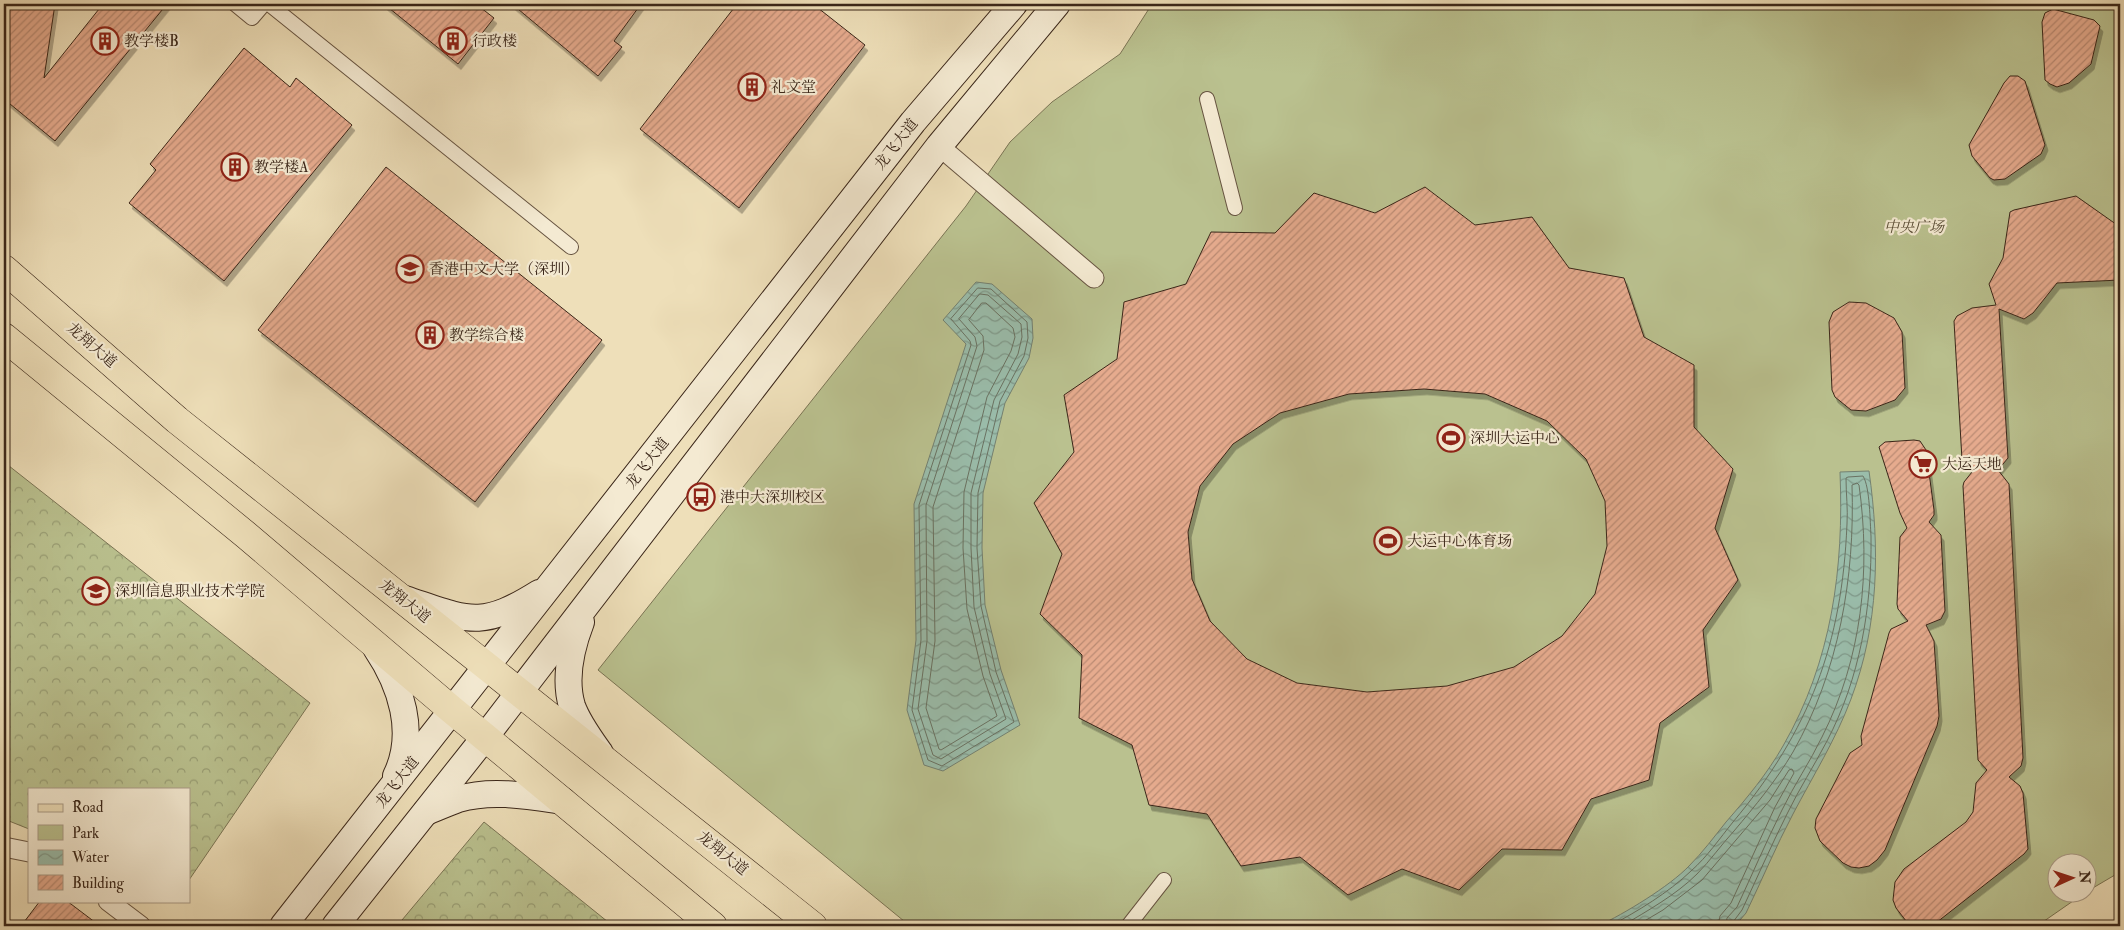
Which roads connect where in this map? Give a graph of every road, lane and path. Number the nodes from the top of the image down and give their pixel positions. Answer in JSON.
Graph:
{"nodes":[{"id":1,"x":235,"y":4,"type":"edge"},
{"id":2,"x":264,"y":4,"type":"edge"},
{"id":3,"x":269,"y":4,"type":"edge"},
{"id":4,"x":1014,"y":4,"type":"edge"},
{"id":5,"x":1057,"y":4,"type":"edge"},
{"id":6,"x":1207,"y":99,"type":"dead end"},
{"id":7,"x":939,"y":146,"type":"junction"},
{"id":8,"x":1236,"y":208,"type":"dead end"},
{"id":9,"x":571,"y":247,"type":"dead end"},
{"id":10,"x":4,"y":269,"type":"edge"},
{"id":11,"x":1094,"y":278,"type":"dead end"},
{"id":12,"x":4,"y":337,"type":"edge"},
{"id":13,"x":553,"y":584,"type":"junction"},
{"id":14,"x":401,"y":598,"type":"junction"},
{"id":15,"x":589,"y":602,"type":"junction"},
{"id":16,"x":373,"y":643,"type":"junction"},
{"id":17,"x":487,"y":666,"type":"junction"},
{"id":18,"x":520,"y":692,"type":"junction"},
{"id":19,"x":452,"y":710,"type":"junction"},
{"id":20,"x":485,"y":737,"type":"junction"},
{"id":21,"x":603,"y":758,"type":"junction"},
{"id":22,"x":387,"y":795,"type":"junction"},
{"id":23,"x":563,"y":801,"type":"junction"},
{"id":24,"x":425,"y":812,"type":"junction"},
{"id":25,"x":4,"y":847,"type":"edge"},
{"id":26,"x":28,"y":852,"type":"edge"},
{"id":27,"x":1164,"y":880,"type":"dead end"},
{"id":28,"x":109,"y":902,"type":"edge"},
{"id":29,"x":141,"y":926,"type":"edge"},
{"id":30,"x":283,"y":926,"type":"edge"},
{"id":31,"x":335,"y":926,"type":"edge"},
{"id":32,"x":714,"y":926,"type":"edge"},
{"id":33,"x":813,"y":926,"type":"edge"},
{"id":34,"x":1128,"y":926,"type":"edge"}],
"edges":[{"from":1,"to":2,"type":"street"},
{"from":3,"to":9,"type":"street"},
{"from":4,"to":13,"type":"main road","name":"龙飞大道"},
{"from":5,"to":7,"type":"main road"},
{"from":6,"to":8,"type":"street"},
{"from":7,"to":11,"type":"street"},
{"from":7,"to":15,"type":"main road"},
{"from":10,"to":14,"type":"main road","name":"龙翔大道"},
{"from":12,"to":16,"type":"main road"},
{"from":13,"to":14,"type":"main road"},
{"from":13,"to":17,"type":"main road","name":"龙飞大道"},
{"from":14,"to":17,"type":"main road","name":"龙翔大道"},
{"from":15,"to":18,"type":"main road"},
{"from":15,"to":21,"type":"main road"},
{"from":16,"to":19,"type":"main road"},
{"from":16,"to":22,"type":"main road"},
{"from":17,"to":18,"type":"main road","name":"龙翔大道"},
{"from":17,"to":19,"type":"main road","name":"龙飞大道"},
{"from":18,"to":20,"type":"main road"},
{"from":18,"to":21,"type":"main road","name":"龙翔大道"},
{"from":19,"to":20,"type":"main road"},
{"from":19,"to":22,"type":"main road","name":"龙飞大道"},
{"from":20,"to":23,"type":"main road"},
{"from":20,"to":24,"type":"main road"},
{"from":21,"to":33,"type":"main road","name":"龙翔大道"},
{"from":22,"to":30,"type":"main road","name":"龙飞大道"},
{"from":23,"to":24,"type":"main road"},
{"from":23,"to":32,"type":"main road"},
{"from":24,"to":31,"type":"main road"},
{"from":25,"to":26,"type":"street"},
{"from":27,"to":34,"type":"street"},
{"from":28,"to":29,"type":"street"}]}
